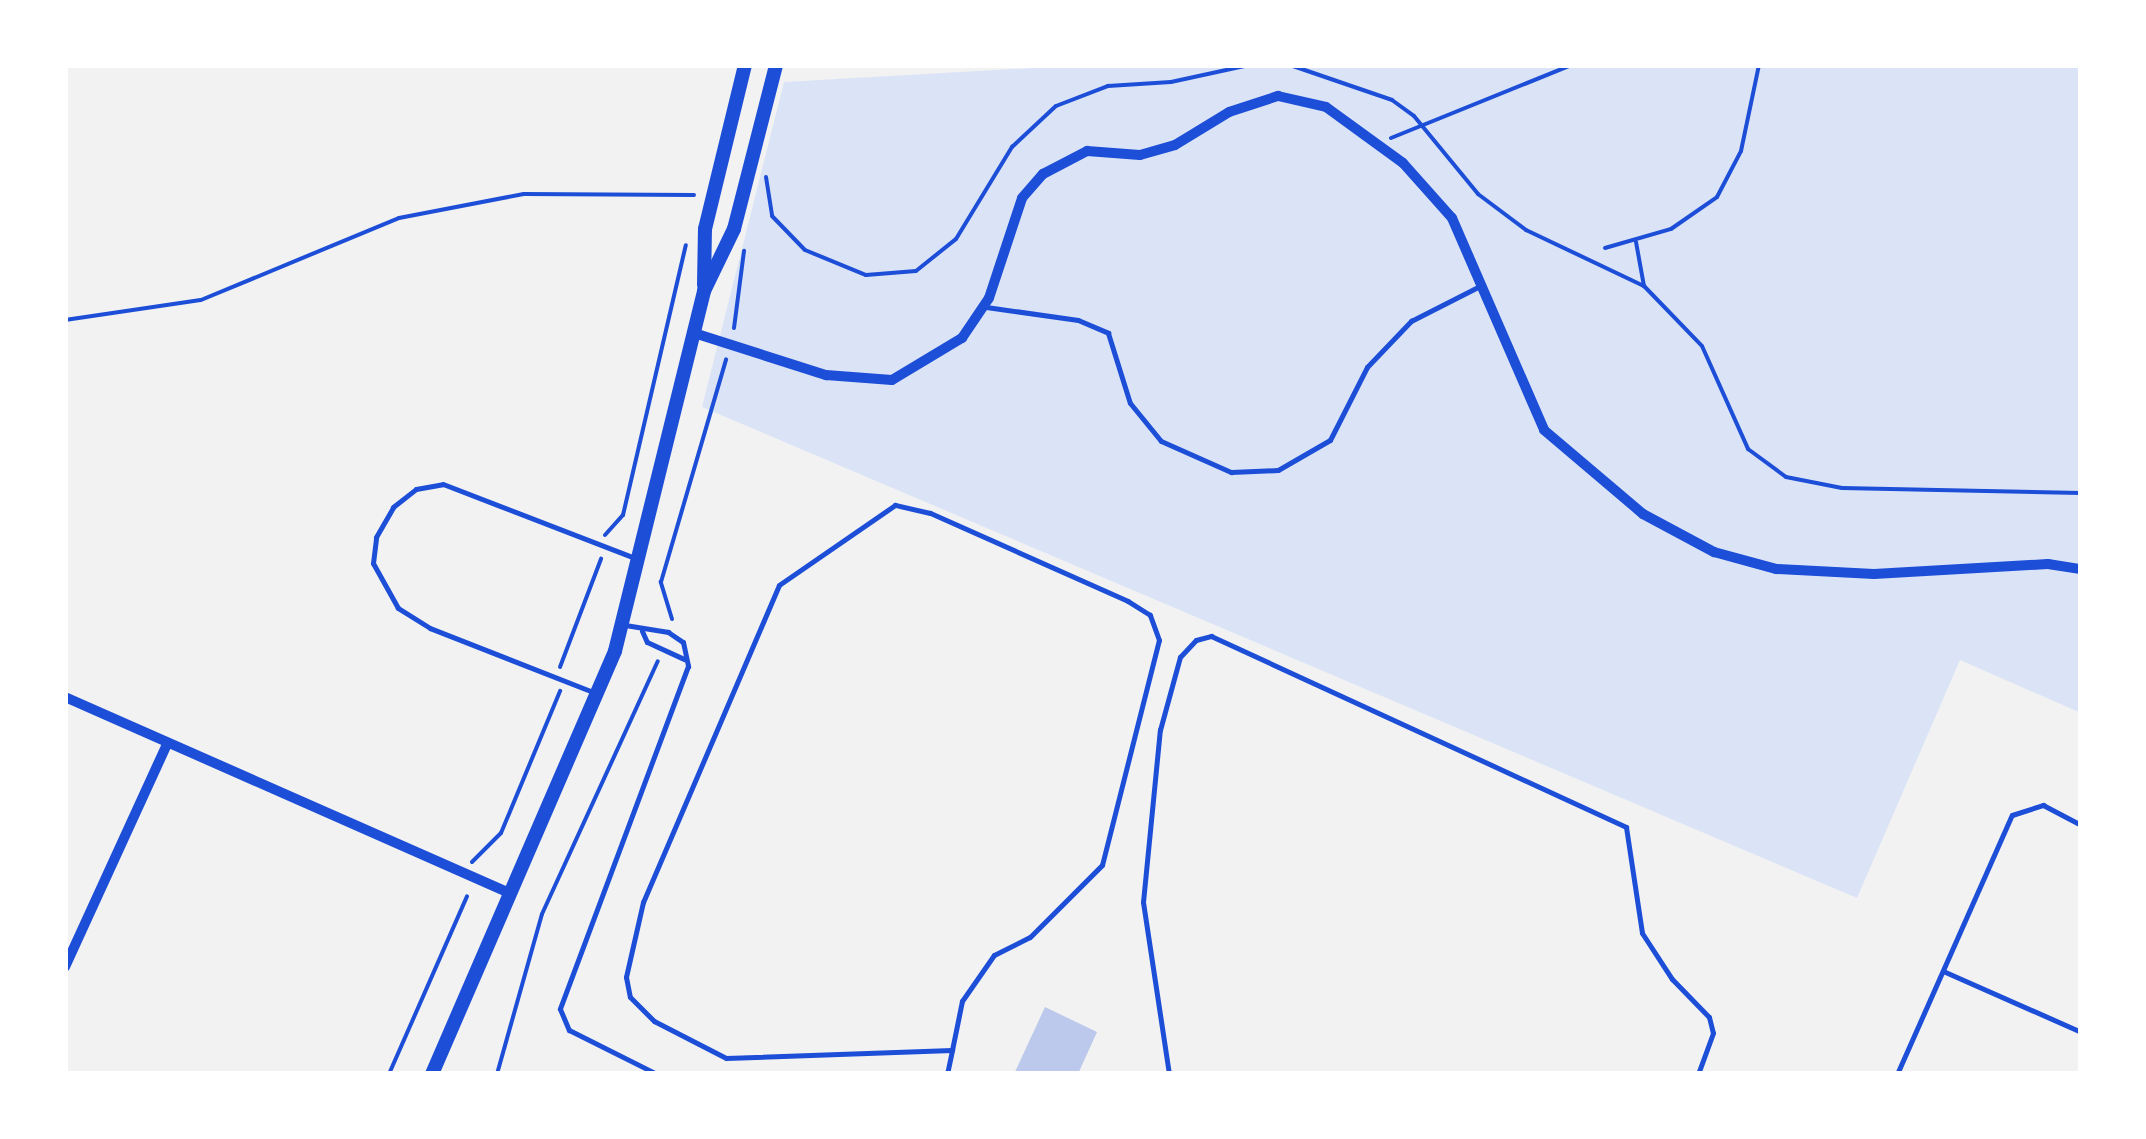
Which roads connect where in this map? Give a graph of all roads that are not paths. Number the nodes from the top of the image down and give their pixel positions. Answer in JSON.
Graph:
{"nodes":[{"id":1,"x":745,"y":65,"type":"edge"},
{"id":2,"x":776,"y":65,"type":"edge"},
{"id":3,"x":1478,"y":287,"type":"junction"},
{"id":4,"x":704,"y":291,"type":"junction"},
{"id":5,"x":984,"y":306,"type":"junction"},
{"id":6,"x":694,"y":333,"type":"junction"},
{"id":7,"x":638,"y":559,"type":"junction"},
{"id":8,"x":2081,"y":569,"type":"edge"},
{"id":9,"x":622,"y":624,"type":"junction"},
{"id":10,"x":642,"y":631,"type":"junction"},
{"id":11,"x":684,"y":659,"type":"junction"},
{"id":12,"x":597,"y":694,"type":"junction"},
{"id":13,"x":65,"y":697,"type":"edge"},
{"id":14,"x":168,"y":744,"type":"junction"},
{"id":15,"x":2081,"y":824,"type":"edge"},
{"id":16,"x":510,"y":893,"type":"junction"},
{"id":17,"x":65,"y":967,"type":"edge"},
{"id":18,"x":1942,"y":971,"type":"junction"},
{"id":19,"x":2081,"y":1032,"type":"edge"},
{"id":20,"x":952,"y":1050,"type":"junction"},
{"id":21,"x":432,"y":1074,"type":"edge"},
{"id":22,"x":657,"y":1074,"type":"edge"},
{"id":23,"x":947,"y":1074,"type":"edge"},
{"id":24,"x":1170,"y":1074,"type":"edge"},
{"id":25,"x":1698,"y":1074,"type":"edge"},
{"id":26,"x":1897,"y":1074,"type":"edge"}],
"edges":[{"from":1,"to":4,"type":"street"},
{"from":2,"to":4,"type":"street"},
{"from":3,"to":5,"type":"lane"},
{"from":3,"to":5,"type":"street"},
{"from":3,"to":8,"type":"street"},
{"from":4,"to":6,"type":"street"},
{"from":5,"to":6,"type":"street"},
{"from":6,"to":7,"type":"street"},
{"from":7,"to":9,"type":"street"},
{"from":7,"to":12,"type":"lane"},
{"from":9,"to":10,"type":"lane"},
{"from":9,"to":12,"type":"street"},
{"from":10,"to":11,"type":"lane"},
{"from":10,"to":11,"type":"lane"},
{"from":11,"to":22,"type":"lane"},
{"from":12,"to":16,"type":"street"},
{"from":13,"to":14,"type":"street"},
{"from":14,"to":16,"type":"street"},
{"from":14,"to":17,"type":"street"},
{"from":15,"to":18,"type":"lane"},
{"from":16,"to":21,"type":"street"},
{"from":18,"to":19,"type":"lane"},
{"from":18,"to":26,"type":"lane"},
{"from":20,"to":20,"type":"lane"},
{"from":20,"to":23,"type":"lane"},
{"from":24,"to":25,"type":"lane"}]}
